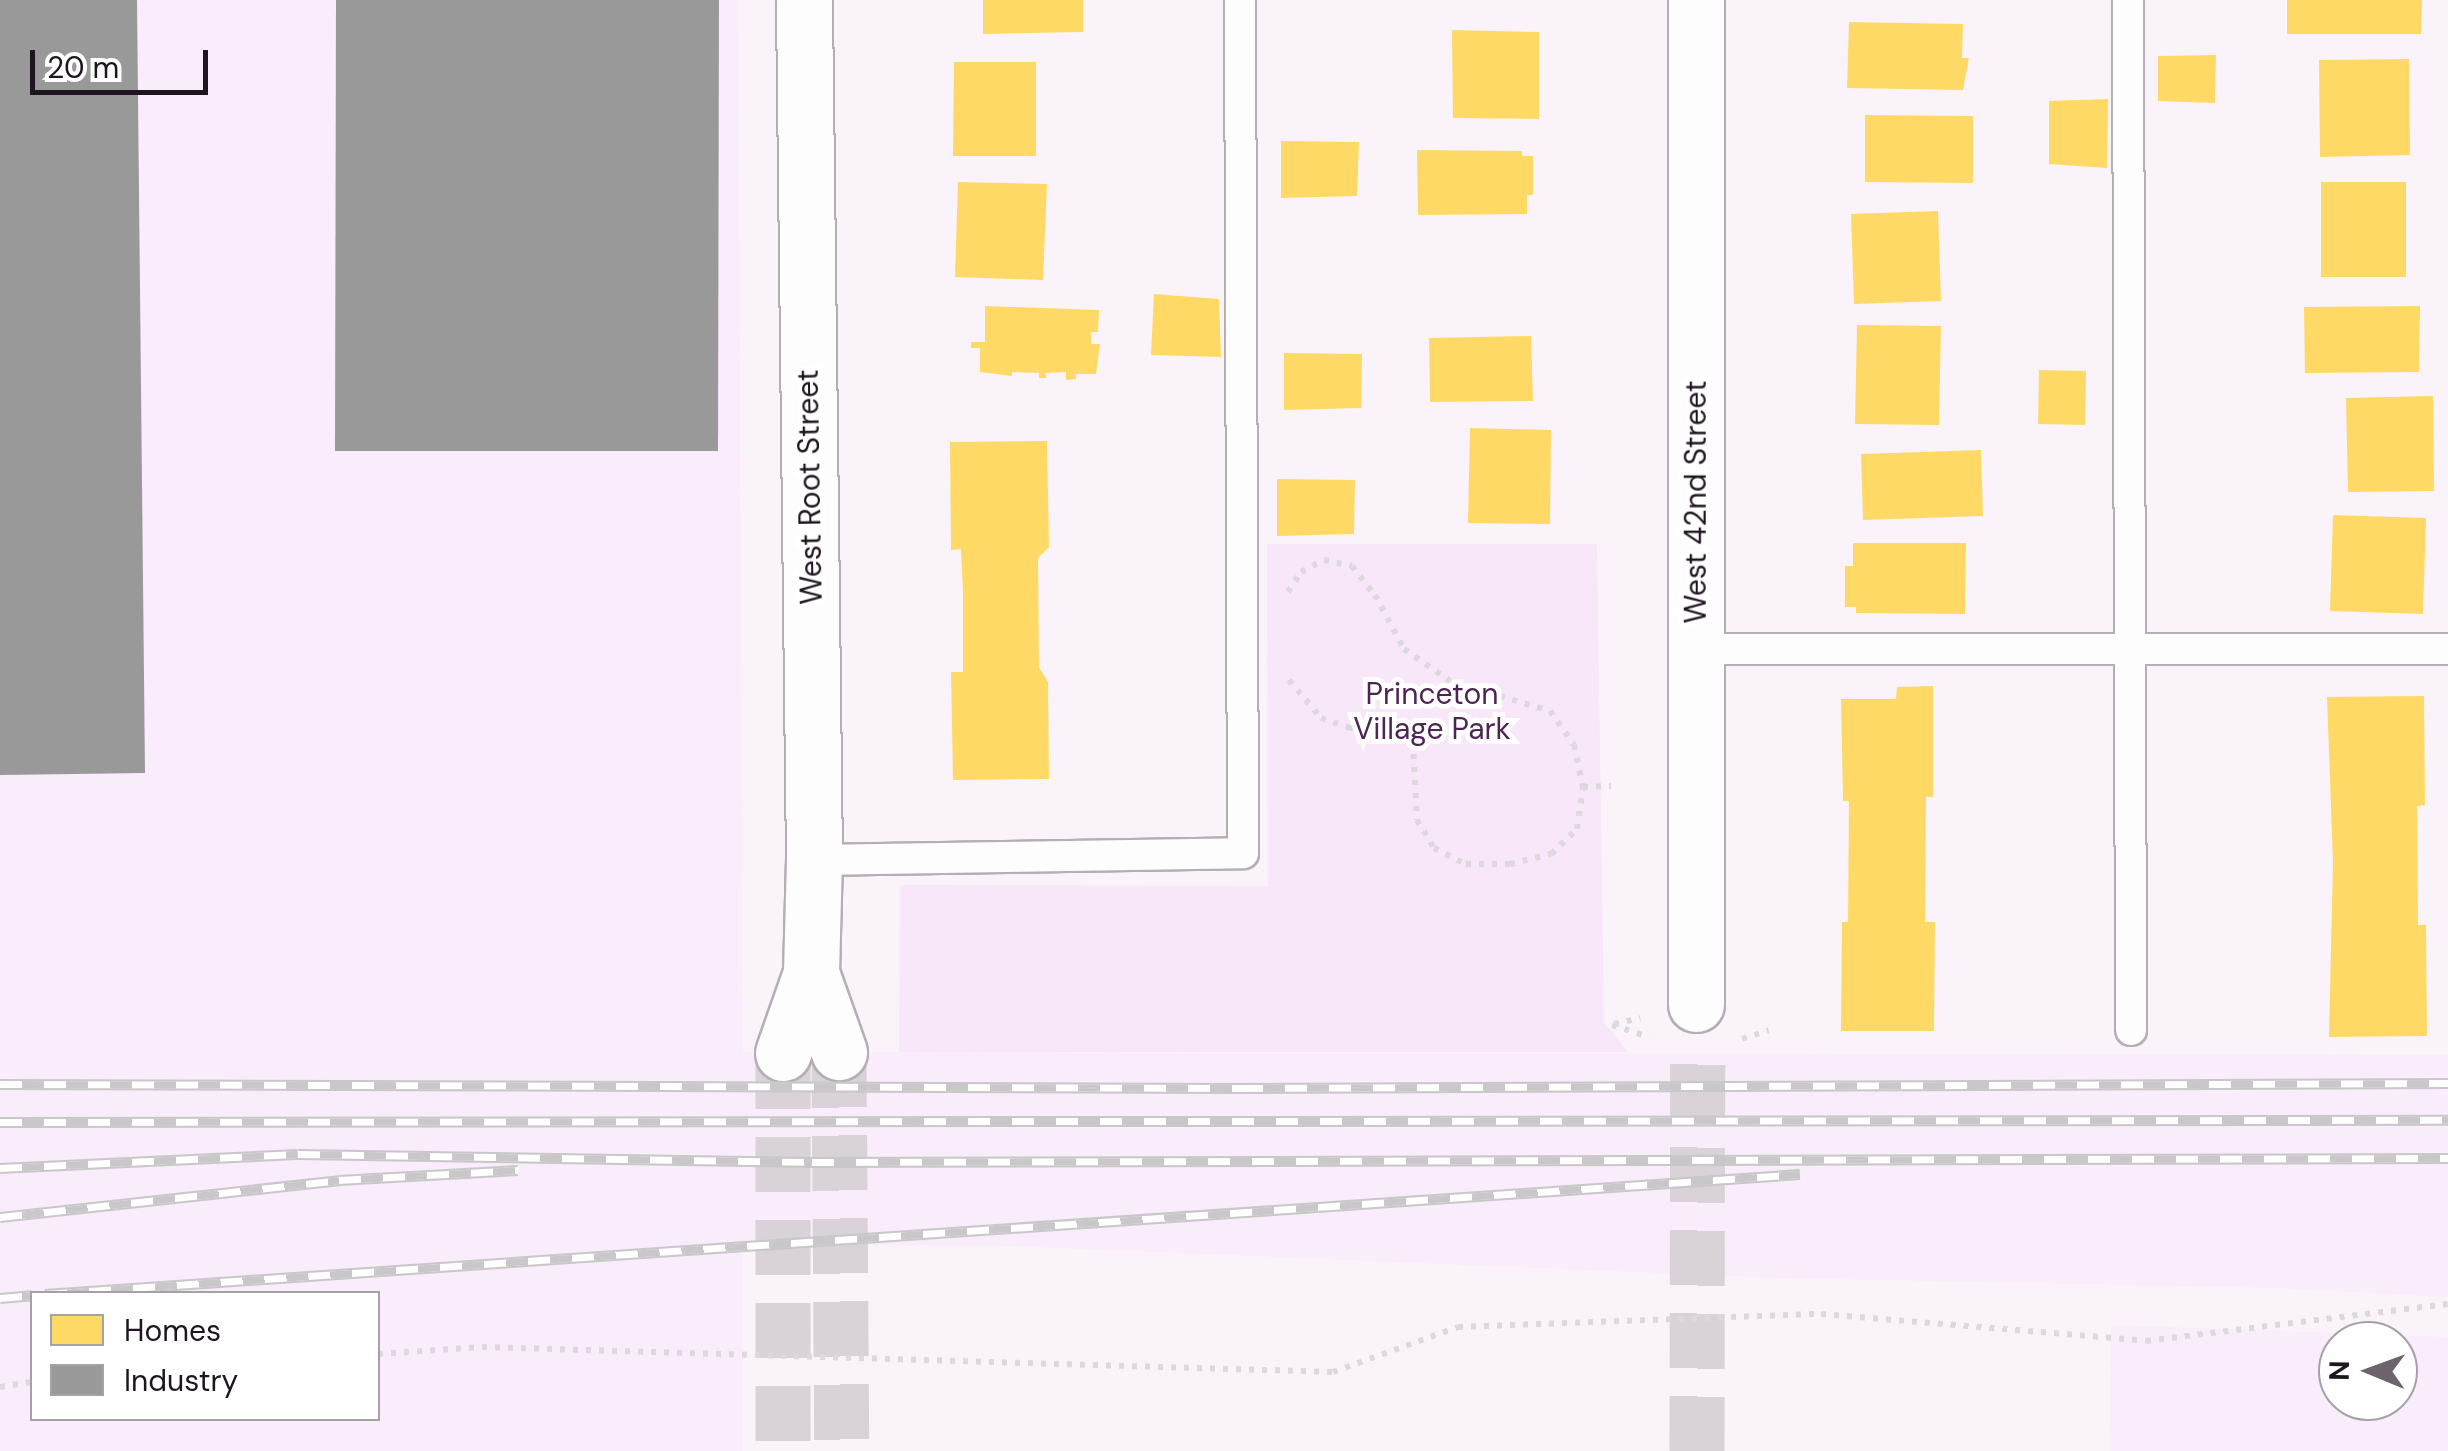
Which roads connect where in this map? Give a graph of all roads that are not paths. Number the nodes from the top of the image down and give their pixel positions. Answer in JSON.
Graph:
{"nodes":[{"id":1,"x":804,"y":0,"type":"edge"},
{"id":2,"x":1240,"y":0,"type":"edge"},
{"id":3,"x":1696,"y":0,"type":"edge"},
{"id":4,"x":2128,"y":0,"type":"edge"},
{"id":5,"x":1696,"y":649,"type":"junction"},
{"id":6,"x":2130,"y":649,"type":"junction"},
{"id":7,"x":2448,"y":649,"type":"edge"},
{"id":8,"x":814,"y":860,"type":"junction"},
{"id":9,"x":811,"y":973,"type":"junction"},
{"id":10,"x":1696,"y":1004,"type":"tunnel mouth"},
{"id":11,"x":2130,"y":1030,"type":"dead end"},
{"id":12,"x":783,"y":1052,"type":"tunnel mouth"},
{"id":13,"x":839,"y":1052,"type":"tunnel mouth"}],
"edges":[{"from":1,"to":8,"type":"street","name":"West Root Street"},
{"from":2,"to":8,"type":"lane"},
{"from":3,"to":5,"type":"street","name":"West 42nd Street"},
{"from":4,"to":6,"type":"lane"},
{"from":5,"to":6,"type":"lane"},
{"from":5,"to":10,"type":"street","name":"West 42nd Street"},
{"from":6,"to":7,"type":"lane"},
{"from":6,"to":11,"type":"lane"},
{"from":8,"to":9,"type":"street","name":"West Root Street"},
{"from":9,"to":12,"type":"street","name":"West Root Street"},
{"from":9,"to":13,"type":"street","name":"West Root Street"}]}
